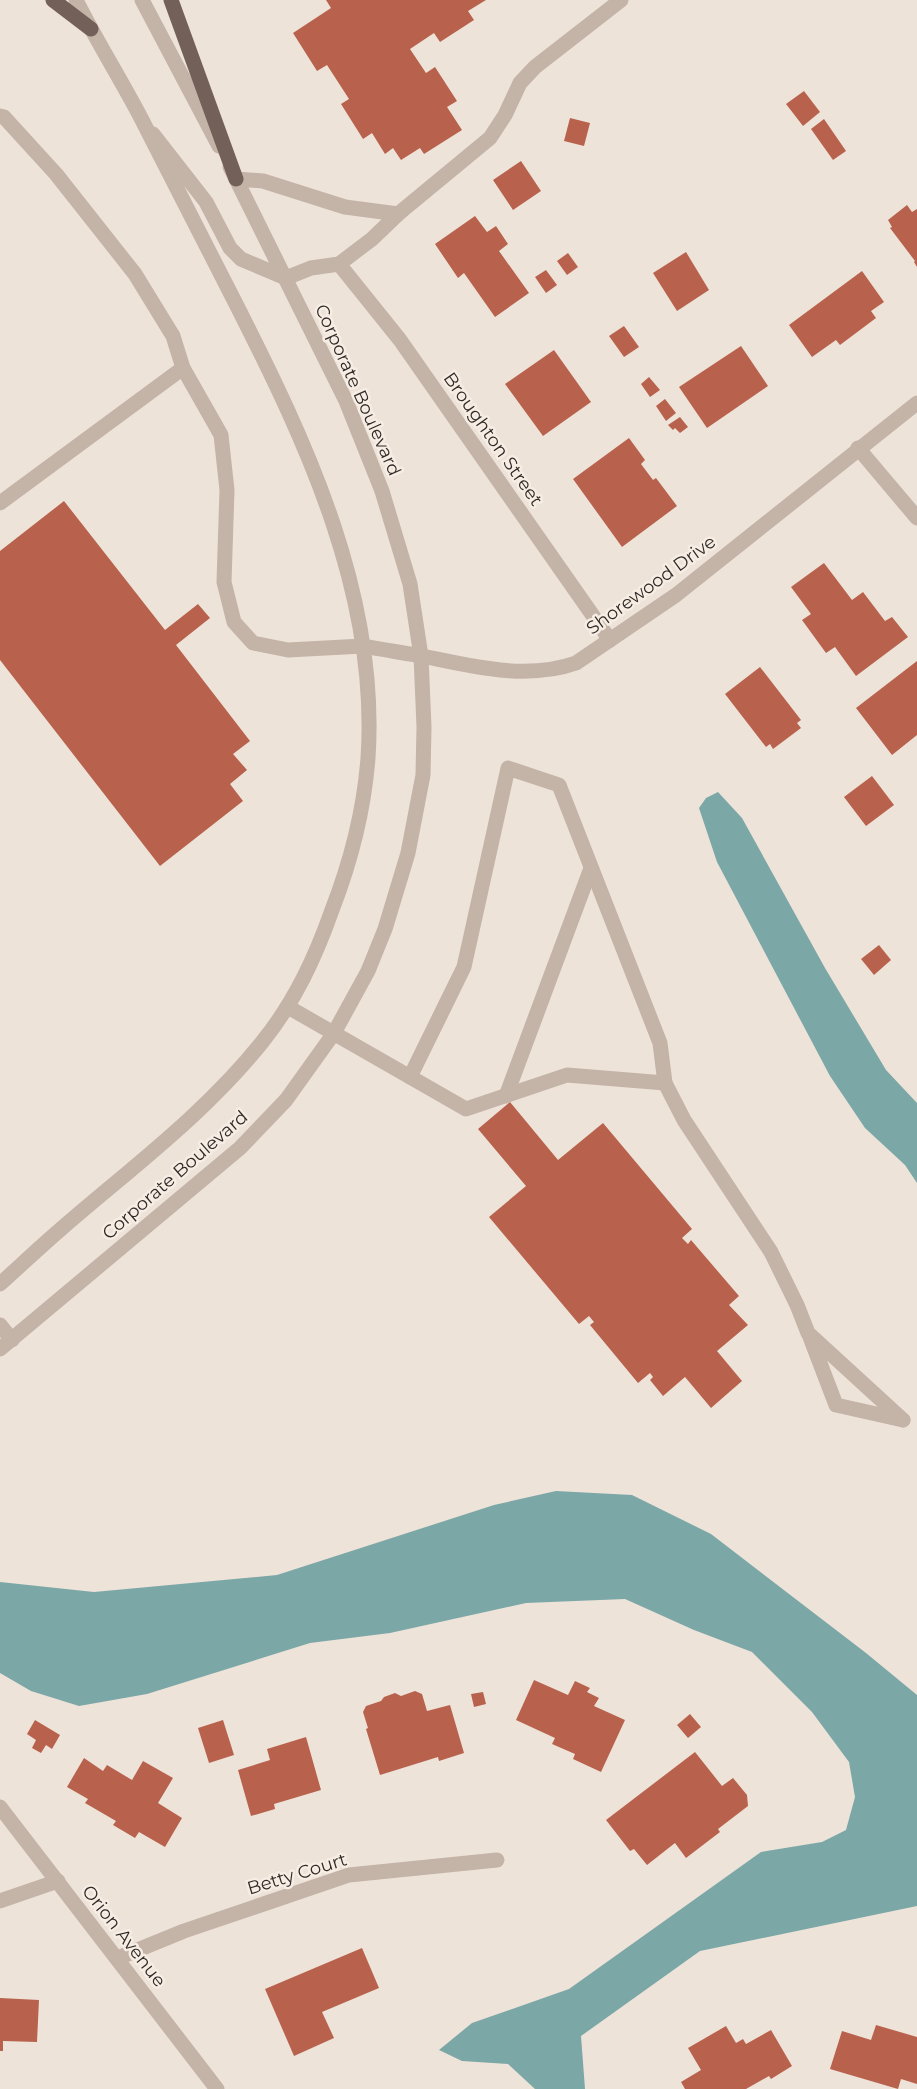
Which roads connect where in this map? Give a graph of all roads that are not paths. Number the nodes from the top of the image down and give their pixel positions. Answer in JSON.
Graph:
{"nodes":[{"id":1,"x":53,"y":0,"type":"edge"},
{"id":2,"x":76,"y":0,"type":"edge"},
{"id":3,"x":142,"y":0,"type":"edge"},
{"id":4,"x":171,"y":0,"type":"edge"},
{"id":5,"x":621,"y":0,"type":"edge"},
{"id":6,"x":91,"y":29,"type":"junction"},
{"id":7,"x":0,"y":116,"type":"edge"},
{"id":8,"x":140,"y":116,"type":"junction"},
{"id":9,"x":236,"y":179,"type":"junction"},
{"id":10,"x":398,"y":214,"type":"junction"},
{"id":11,"x":339,"y":264,"type":"junction"},
{"id":12,"x":286,"y":278,"type":"junction"},
{"id":13,"x":183,"y":368,"type":"junction"},
{"id":14,"x":917,"y":403,"type":"edge"},
{"id":15,"x":858,"y":448,"type":"junction"},
{"id":16,"x":0,"y":502,"type":"edge"},
{"id":17,"x":917,"y":518,"type":"edge"},
{"id":18,"x":610,"y":640,"type":"junction"},
{"id":19,"x":363,"y":646,"type":"junction"},
{"id":20,"x":421,"y":656,"type":"junction"},
{"id":21,"x":591,"y":868,"type":"junction"},
{"id":22,"x":288,"y":1007,"type":"junction"},
{"id":23,"x":334,"y":1033,"type":"junction"},
{"id":24,"x":410,"y":1077,"type":"junction"},
{"id":25,"x":665,"y":1083,"type":"junction"},
{"id":26,"x":506,"y":1096,"type":"junction"},
{"id":27,"x":0,"y":1284,"type":"edge"},
{"id":28,"x":0,"y":1325,"type":"edge"},
{"id":29,"x":808,"y":1333,"type":"junction"},
{"id":30,"x":6,"y":1345,"type":"edge"},
{"id":31,"x":0,"y":1807,"type":"edge"},
{"id":32,"x":497,"y":1860,"type":"dead end"},
{"id":33,"x":58,"y":1881,"type":"junction"},
{"id":34,"x":0,"y":1901,"type":"edge"},
{"id":35,"x":118,"y":1958,"type":"junction"},
{"id":36,"x":217,"y":2089,"type":"edge"}],
"edges":[{"from":1,"to":6,"type":"main road"},
{"from":2,"to":6,"type":"street","name":"Corporate Boulevard"},
{"from":3,"to":9,"type":"street","name":"Corporate Boulevard"},
{"from":4,"to":9,"type":"main road"},
{"from":5,"to":10,"type":"street"},
{"from":6,"to":8,"type":"street","name":"Corporate Boulevard"},
{"from":7,"to":13,"type":"street","name":"Shorewood Drive"},
{"from":8,"to":12,"type":"street"},
{"from":8,"to":19,"type":"street","name":"Corporate Boulevard"},
{"from":9,"to":10,"type":"street"},
{"from":9,"to":12,"type":"street","name":"Corporate Boulevard"},
{"from":10,"to":11,"type":"street"},
{"from":11,"to":12,"type":"street"},
{"from":11,"to":18,"type":"street","name":"Broughton Street"},
{"from":12,"to":20,"type":"street","name":"Corporate Boulevard"},
{"from":13,"to":16,"type":"street"},
{"from":13,"to":19,"type":"street","name":"Shorewood Drive"},
{"from":14,"to":15,"type":"street","name":"Shorewood Drive"},
{"from":15,"to":17,"type":"street"},
{"from":15,"to":18,"type":"street","name":"Shorewood Drive"},
{"from":18,"to":20,"type":"street","name":"Shorewood Drive"},
{"from":19,"to":20,"type":"street","name":"Shorewood Drive"},
{"from":19,"to":22,"type":"street","name":"Corporate Boulevard"},
{"from":20,"to":23,"type":"street","name":"Corporate Boulevard"},
{"from":21,"to":24,"type":"street"},
{"from":21,"to":25,"type":"street"},
{"from":21,"to":26,"type":"street"},
{"from":22,"to":23,"type":"street"},
{"from":22,"to":27,"type":"street","name":"Corporate Boulevard"},
{"from":23,"to":24,"type":"street"},
{"from":23,"to":30,"type":"street","name":"Corporate Boulevard"},
{"from":24,"to":26,"type":"street"},
{"from":25,"to":26,"type":"street"},
{"from":25,"to":29,"type":"street"},
{"from":28,"to":30,"type":"street"},
{"from":29,"to":29,"type":"street"},
{"from":31,"to":33,"type":"street","name":"Orion Avenue"},
{"from":32,"to":35,"type":"street","name":"Betty Court"},
{"from":33,"to":34,"type":"street"},
{"from":33,"to":35,"type":"street","name":"Orion Avenue"},
{"from":35,"to":36,"type":"street","name":"Orion Avenue"}]}
